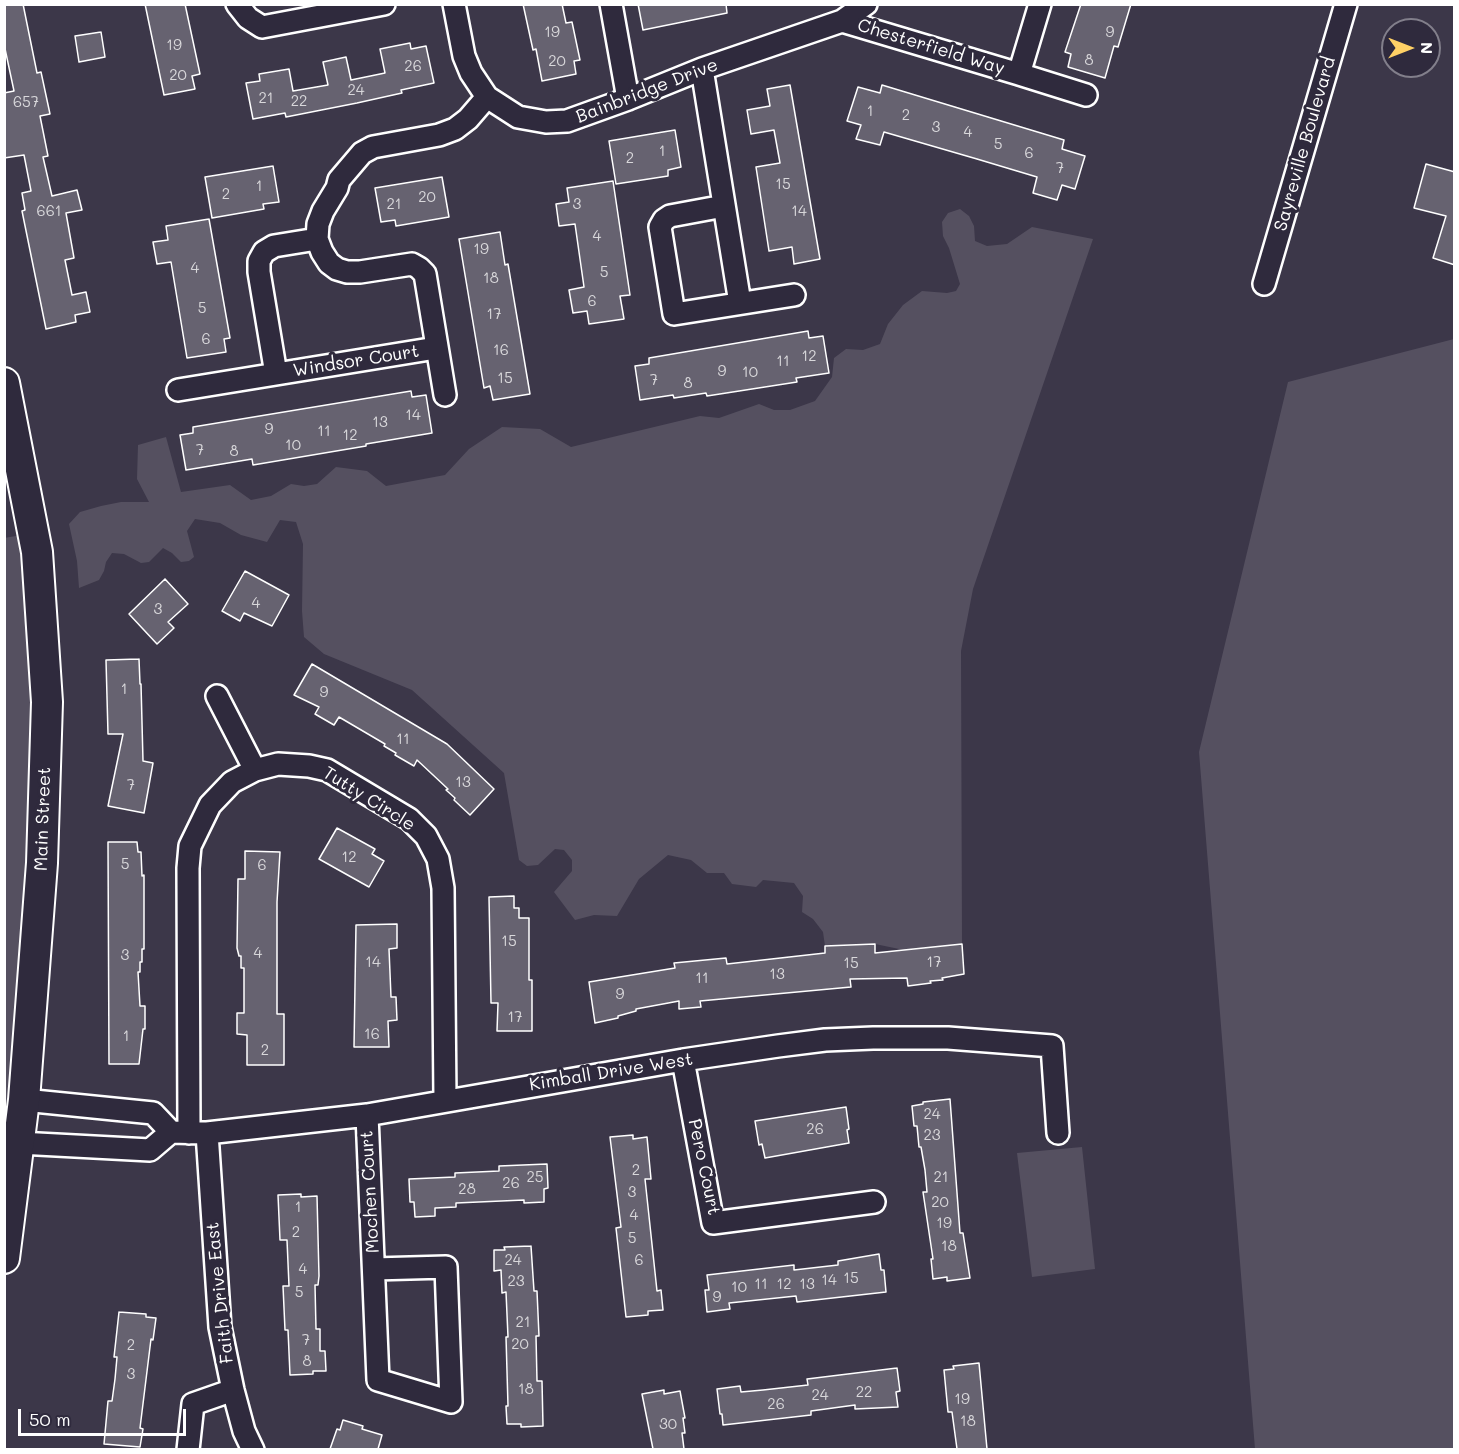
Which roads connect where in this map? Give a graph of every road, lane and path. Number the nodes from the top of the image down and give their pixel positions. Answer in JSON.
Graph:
{"nodes":[{"id":1,"x":237,"y":4,"type":"edge"},
{"id":2,"x":384,"y":4,"type":"edge"},
{"id":3,"x":454,"y":4,"type":"edge"},
{"id":4,"x":611,"y":4,"type":"edge"},
{"id":5,"x":866,"y":4,"type":"edge"},
{"id":6,"x":1040,"y":4,"type":"edge"},
{"id":7,"x":1346,"y":4,"type":"edge"},
{"id":8,"x":324,"y":10,"type":"edge"},
{"id":9,"x":842,"y":21,"type":"junction"},
{"id":10,"x":702,"y":69,"type":"junction"},
{"id":11,"x":1019,"y":74,"type":"junction"},
{"id":12,"x":1086,"y":95,"type":"dead end"},
{"id":13,"x":487,"y":97,"type":"junction"},
{"id":14,"x":628,"y":99,"type":"junction"},
{"id":15,"x":724,"y":206,"type":"junction"},
{"id":16,"x":317,"y":239,"type":"junction"},
{"id":17,"x":1264,"y":284,"type":"dead end"},
{"id":18,"x":794,"y":295,"type":"dead end"},
{"id":19,"x":740,"y":303,"type":"junction"},
{"id":20,"x":436,"y":348,"type":"junction"},
{"id":21,"x":276,"y":374,"type":"junction"},
{"id":22,"x":4,"y":383,"type":"edge"},
{"id":23,"x":178,"y":390,"type":"dead end"},
{"id":24,"x":445,"y":395,"type":"dead end"},
{"id":25,"x":217,"y":696,"type":"dead end"},
{"id":26,"x":255,"y":770,"type":"junction"},
{"id":27,"x":683,"y":1060,"type":"junction"},
{"id":28,"x":24,"y":1100,"type":"junction"},
{"id":29,"x":445,"y":1100,"type":"junction"},
{"id":30,"x":367,"y":1115,"type":"junction"},
{"id":31,"x":189,"y":1133,"type":"junction"},
{"id":32,"x":1058,"y":1133,"type":"dead end"},
{"id":33,"x":19,"y":1143,"type":"junction"},
{"id":34,"x":874,"y":1202,"type":"dead end"},
{"id":35,"x":4,"y":1258,"type":"edge"},
{"id":36,"x":374,"y":1269,"type":"junction"},
{"id":37,"x":233,"y":1390,"type":"junction"},
{"id":38,"x":188,"y":1449,"type":"edge"},
{"id":39,"x":253,"y":1449,"type":"edge"}],
"edges":[{"from":1,"to":8,"type":"street"},
{"from":2,"to":8,"type":"street"},
{"from":3,"to":13,"type":"street","name":"Bainbridge Drive"},
{"from":4,"to":14,"type":"street"},
{"from":5,"to":9,"type":"street","name":"Bainbridge Drive"},
{"from":6,"to":11,"type":"street","name":"Chesterfield Way"},
{"from":7,"to":17,"type":"street","name":"Sayreville Boulevard"},
{"from":9,"to":10,"type":"street","name":"Bainbridge Drive"},
{"from":9,"to":11,"type":"street","name":"Chesterfield Way"},
{"from":10,"to":14,"type":"street","name":"Bainbridge Drive"},
{"from":10,"to":15,"type":"street"},
{"from":11,"to":12,"type":"street","name":"Chesterfield Way"},
{"from":13,"to":14,"type":"street","name":"Bainbridge Drive"},
{"from":13,"to":16,"type":"street"},
{"from":15,"to":19,"type":"street"},
{"from":15,"to":19,"type":"street"},
{"from":16,"to":20,"type":"street","name":"Windsor Court"},
{"from":16,"to":21,"type":"street","name":"Windsor Court"},
{"from":18,"to":19,"type":"street"},
{"from":20,"to":21,"type":"street","name":"Windsor Court"},
{"from":20,"to":24,"type":"street","name":"Windsor Court"},
{"from":21,"to":23,"type":"street","name":"Windsor Court"},
{"from":22,"to":28,"type":"main road","name":"Main Street"},
{"from":25,"to":26,"type":"street"},
{"from":26,"to":29,"type":"street","name":"Tutty Circle"},
{"from":26,"to":31,"type":"street","name":"Tutty Circle"},
{"from":27,"to":29,"type":"street","name":"Kimball Drive West"},
{"from":27,"to":32,"type":"street","name":"Kimball Drive West"},
{"from":27,"to":34,"type":"street","name":"Pero Court"},
{"from":28,"to":31,"type":"street"},
{"from":28,"to":33,"type":"main road","name":"Main Street"},
{"from":29,"to":30,"type":"street","name":"Kimball Drive West"},
{"from":30,"to":31,"type":"street","name":"Kimball Drive West"},
{"from":30,"to":36,"type":"street","name":"Mochen Court"},
{"from":31,"to":33,"type":"street"},
{"from":31,"to":37,"type":"street","name":"Faith Drive East"},
{"from":33,"to":35,"type":"main road","name":"Main Street"},
{"from":36,"to":36,"type":"street","name":"Mochen Court"},
{"from":37,"to":38,"type":"street"},
{"from":37,"to":39,"type":"street","name":"Faith Drive East"}]}
